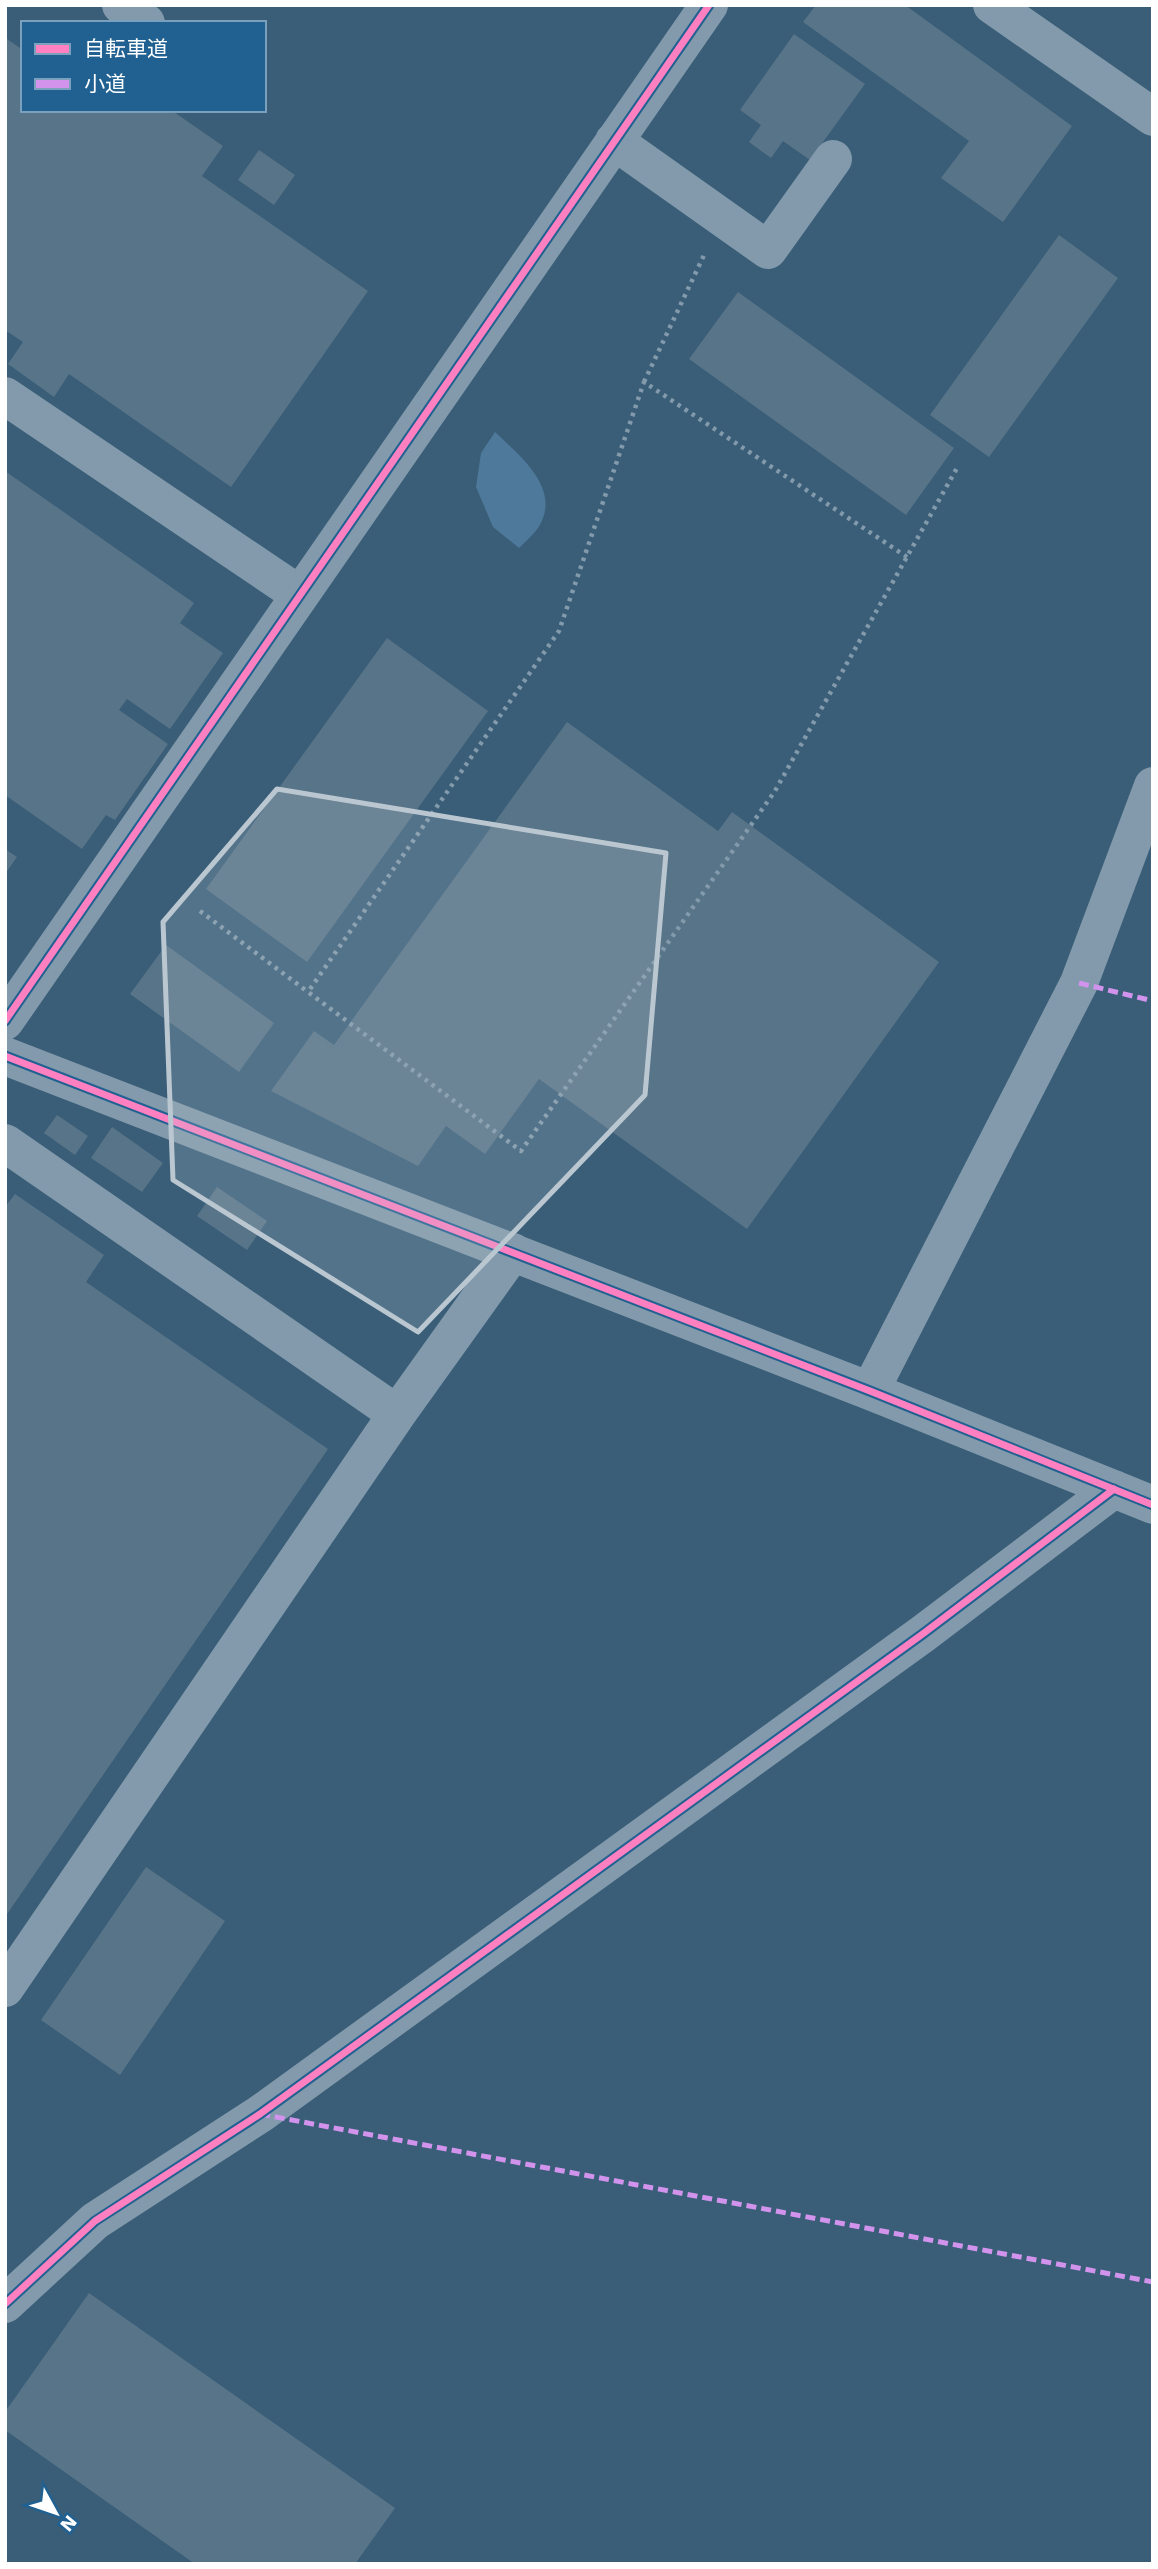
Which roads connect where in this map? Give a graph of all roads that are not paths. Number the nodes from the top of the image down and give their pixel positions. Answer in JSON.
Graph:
{"nodes":[{"id":1,"x":121,"y":5,"type":"edge"},
{"id":2,"x":709,"y":5,"type":"edge"},
{"id":3,"x":992,"y":5,"type":"edge"},
{"id":4,"x":143,"y":21,"type":"edge"},
{"id":5,"x":1153,"y":117,"type":"edge"},
{"id":6,"x":614,"y":141,"type":"junction"},
{"id":7,"x":833,"y":159,"type":"dead end"},
{"id":8,"x":5,"y":396,"type":"edge"},
{"id":9,"x":300,"y":595,"type":"junction"},
{"id":10,"x":1153,"y":786,"type":"edge"},
{"id":11,"x":5,"y":1021,"type":"edge"},
{"id":12,"x":5,"y":1056,"type":"edge"},
{"id":13,"x":5,"y":1143,"type":"edge"},
{"id":14,"x":513,"y":1252,"type":"junction"},
{"id":15,"x":870,"y":1391,"type":"junction"},
{"id":16,"x":397,"y":1415,"type":"junction"},
{"id":17,"x":1114,"y":1489,"type":"junction"},
{"id":18,"x":1153,"y":1505,"type":"edge"},
{"id":19,"x":5,"y":1988,"type":"edge"},
{"id":20,"x":5,"y":2304,"type":"edge"}],
"edges":[{"from":1,"to":4,"type":"street"},
{"from":2,"to":6,"type":"street"},
{"from":3,"to":5,"type":"street"},
{"from":6,"to":7,"type":"street"},
{"from":6,"to":9,"type":"street"},
{"from":8,"to":9,"type":"street"},
{"from":9,"to":11,"type":"street"},
{"from":10,"to":15,"type":"street"},
{"from":12,"to":14,"type":"street"},
{"from":13,"to":16,"type":"street"},
{"from":14,"to":15,"type":"street"},
{"from":14,"to":16,"type":"street"},
{"from":15,"to":17,"type":"street"},
{"from":16,"to":19,"type":"street"},
{"from":17,"to":18,"type":"street"},
{"from":17,"to":20,"type":"street"}]}
